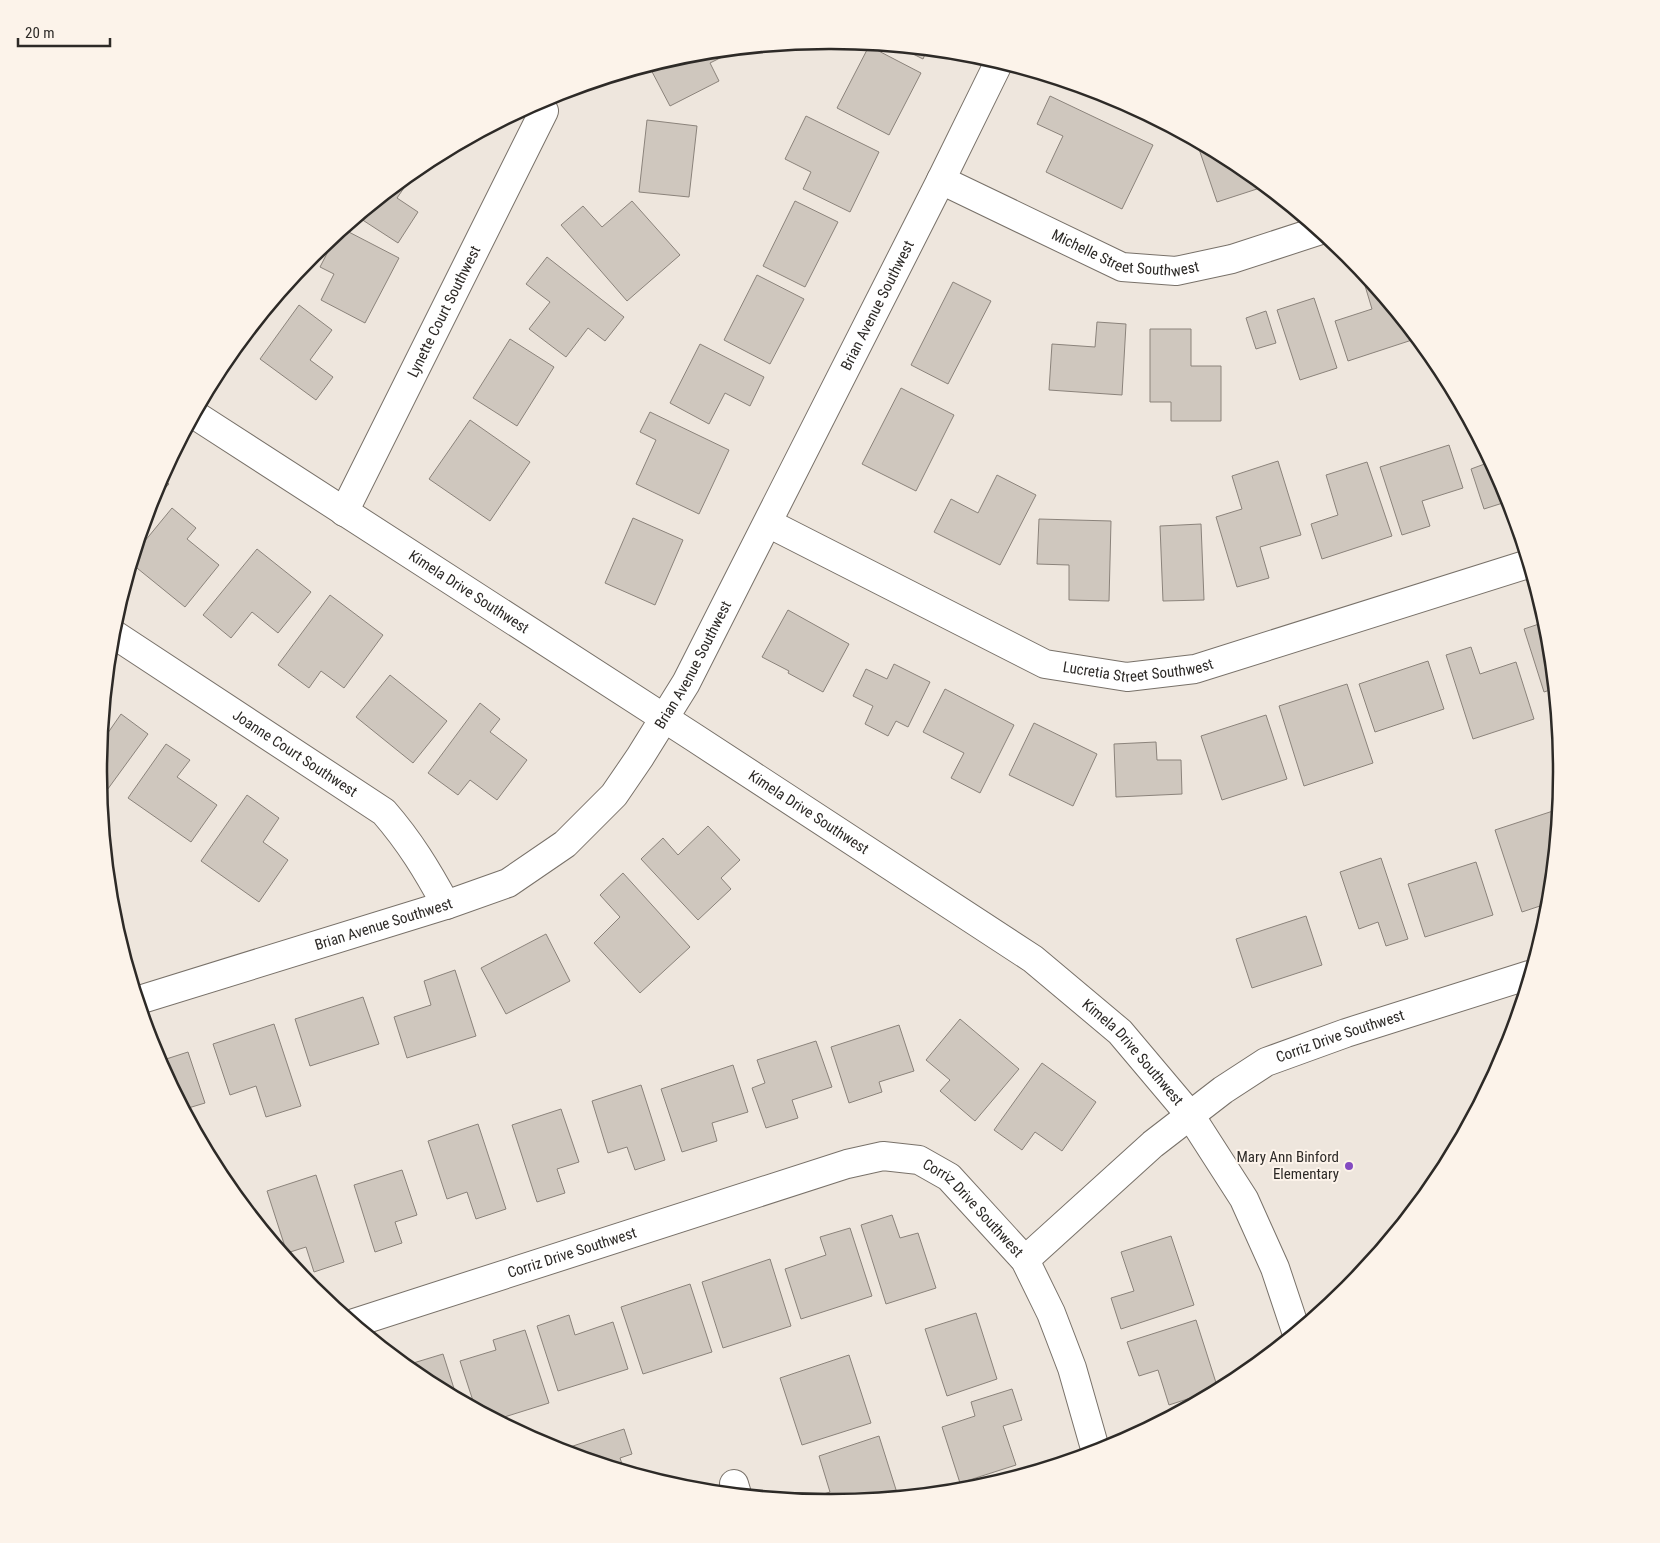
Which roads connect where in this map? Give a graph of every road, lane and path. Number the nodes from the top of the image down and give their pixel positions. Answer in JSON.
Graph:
{"nodes":[{"id":1,"x":996,"y":68,"type":"edge"},
{"id":2,"x":544,"y":111,"type":"dead end"},
{"id":3,"x":941,"y":180,"type":"junction"},
{"id":4,"x":1312,"y":233,"type":"edge"},
{"id":5,"x":200,"y":418,"type":"edge"},
{"id":6,"x":344,"y":512,"type":"junction"},
{"id":7,"x":768,"y":523,"type":"junction"},
{"id":8,"x":1522,"y":566,"type":"edge"},
{"id":9,"x":120,"y":638,"type":"edge"},
{"id":10,"x":664,"y":718,"type":"junction"},
{"id":11,"x":446,"y":905,"type":"junction"},
{"id":12,"x":1522,"y":978,"type":"edge"},
{"id":13,"x":144,"y":998,"type":"edge"},
{"id":14,"x":1190,"y":1115,"type":"junction"},
{"id":15,"x":1025,"y":1260,"type":"junction"},
{"id":16,"x":360,"y":1321,"type":"edge"},
{"id":17,"x":1294,"y":1325,"type":"edge"},
{"id":18,"x":1094,"y":1444,"type":"edge"}],
"edges":[{"from":1,"to":3,"type":"street","name":"Brian Avenue Southwest"},
{"from":2,"to":6,"type":"street","name":"Lynette Court Southwest"},
{"from":3,"to":4,"type":"street","name":"Michelle Street Southwest"},
{"from":3,"to":7,"type":"street","name":"Brian Avenue Southwest"},
{"from":5,"to":6,"type":"street","name":"Kimela Drive Southwest"},
{"from":6,"to":10,"type":"street","name":"Kimela Drive Southwest"},
{"from":7,"to":8,"type":"street","name":"Lucretia Street Southwest"},
{"from":7,"to":10,"type":"street","name":"Brian Avenue Southwest"},
{"from":9,"to":11,"type":"street","name":"Joanne Court Southwest"},
{"from":10,"to":11,"type":"street","name":"Brian Avenue Southwest"},
{"from":10,"to":14,"type":"street","name":"Kimela Drive Southwest"},
{"from":11,"to":13,"type":"street","name":"Brian Avenue Southwest"},
{"from":12,"to":14,"type":"street","name":"Corriz Drive Southwest"},
{"from":14,"to":15,"type":"street","name":"Corriz Drive Southwest"},
{"from":14,"to":17,"type":"street","name":"Kimela Drive Southwest"},
{"from":15,"to":16,"type":"street","name":"Corriz Drive Southwest"},
{"from":15,"to":18,"type":"street"}]}
